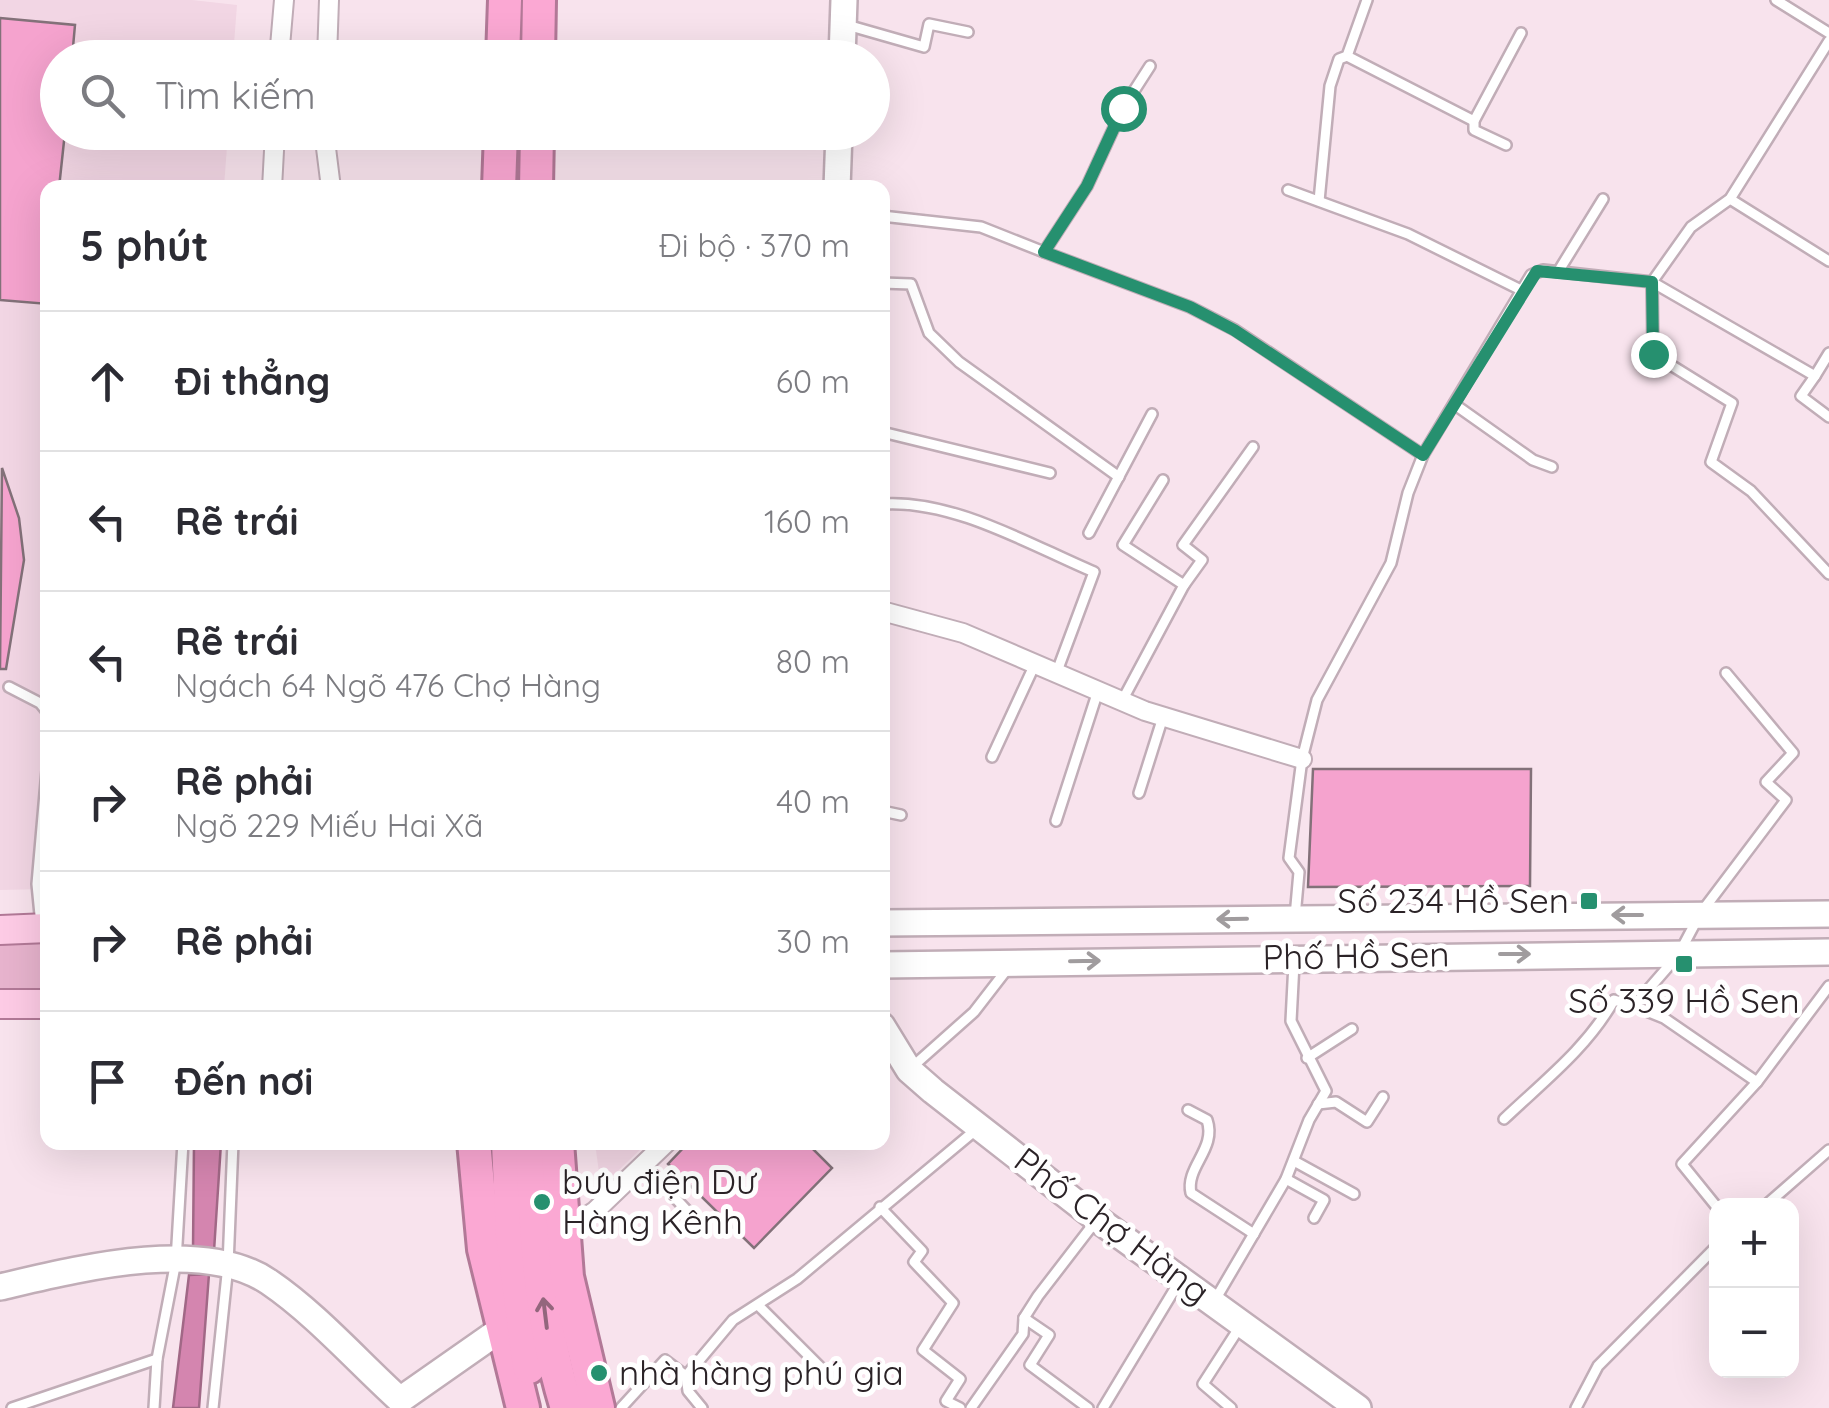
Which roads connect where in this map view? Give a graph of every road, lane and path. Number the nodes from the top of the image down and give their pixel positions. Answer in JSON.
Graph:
{"nodes":[{"id":1,"x":284,"y":0,"type":"edge"},
{"id":2,"x":329,"y":0,"type":"edge"},
{"id":3,"x":505,"y":0,"type":"edge"},
{"id":4,"x":539,"y":0,"type":"edge"},
{"id":5,"x":1367,"y":0,"type":"edge"},
{"id":6,"x":1776,"y":0,"type":"edge"},
{"id":7,"x":843,"y":12,"type":"edge"},
{"id":8,"x":968,"y":32,"type":"dead end"},
{"id":9,"x":1521,"y":33,"type":"dead end"},
{"id":10,"x":1829,"y":33,"type":"edge"},
{"id":11,"x":281,"y":40,"type":"edge"},
{"id":12,"x":328,"y":40,"type":"edge"},
{"id":13,"x":504,"y":40,"type":"edge"},
{"id":14,"x":538,"y":40,"type":"edge"},
{"id":15,"x":842,"y":40,"type":"edge"},
{"id":16,"x":1829,"y":41,"type":"edge"},
{"id":17,"x":1347,"y":56,"type":"junction"},
{"id":18,"x":1150,"y":66,"type":"dead end"},
{"id":19,"x":1474,"y":121,"type":"junction"},
{"id":20,"x":1506,"y":145,"type":"dead end"},
{"id":21,"x":273,"y":150,"type":"edge"},
{"id":22,"x":326,"y":150,"type":"edge"},
{"id":23,"x":500,"y":150,"type":"edge"},
{"id":24,"x":537,"y":150,"type":"edge"},
{"id":25,"x":838,"y":150,"type":"edge"},
{"id":26,"x":272,"y":180,"type":"edge"},
{"id":27,"x":330,"y":180,"type":"edge"},
{"id":28,"x":499,"y":180,"type":"edge"},
{"id":29,"x":536,"y":180,"type":"edge"},
{"id":30,"x":837,"y":180,"type":"edge"},
{"id":31,"x":1288,"y":190,"type":"dead end"},
{"id":32,"x":1604,"y":198,"type":"dead end"},
{"id":33,"x":1730,"y":199,"type":"junction"},
{"id":34,"x":1319,"y":201,"type":"junction"},
{"id":35,"x":890,"y":217,"type":"edge"},
{"id":36,"x":1044,"y":252,"type":"junction"},
{"id":37,"x":1829,"y":260,"type":"edge"},
{"id":38,"x":1558,"y":272,"type":"junction"},
{"id":39,"x":1652,"y":282,"type":"junction"},
{"id":40,"x":890,"y":283,"type":"edge"},
{"id":41,"x":1523,"y":291,"type":"junction"},
{"id":42,"x":1829,"y":352,"type":"edge"},
{"id":43,"x":1815,"y":376,"type":"junction"},
{"id":44,"x":1454,"y":404,"type":"junction"},
{"id":45,"x":1152,"y":414,"type":"dead end"},
{"id":46,"x":1829,"y":417,"type":"edge"},
{"id":47,"x":890,"y":434,"type":"edge"},
{"id":48,"x":1253,"y":447,"type":"dead end"},
{"id":49,"x":1423,"y":455,"type":"junction"},
{"id":50,"x":1552,"y":467,"type":"dead end"},
{"id":51,"x":1050,"y":473,"type":"dead end"},
{"id":52,"x":1119,"y":477,"type":"junction"},
{"id":53,"x":1163,"y":480,"type":"dead end"},
{"id":54,"x":890,"y":504,"type":"edge"},
{"id":55,"x":1089,"y":533,"type":"dead end"},
{"id":56,"x":1829,"y":574,"type":"edge"},
{"id":57,"x":1184,"y":586,"type":"junction"},
{"id":58,"x":890,"y":613,"type":"edge"},
{"id":59,"x":1035,"y":664,"type":"junction"},
{"id":60,"x":1726,"y":672,"type":"dead end"},
{"id":61,"x":1056,"y":674,"type":"junction"},
{"id":62,"x":8,"y":687,"type":"dead end"},
{"id":63,"x":1098,"y":691,"type":"junction"},
{"id":64,"x":1122,"y":701,"type":"junction"},
{"id":65,"x":40,"y":703,"type":"edge"},
{"id":66,"x":1163,"y":717,"type":"junction"},
{"id":67,"x":992,"y":756,"type":"dead end"},
{"id":68,"x":1302,"y":759,"type":"junction"},
{"id":69,"x":1139,"y":793,"type":"dead end"},
{"id":70,"x":890,"y":813,"type":"edge"},
{"id":71,"x":900,"y":815,"type":"dead end"},
{"id":72,"x":1056,"y":821,"type":"dead end"},
{"id":73,"x":40,"y":850,"type":"edge"},
{"id":74,"x":40,"y":903,"type":"edge"},
{"id":75,"x":1700,"y":914,"type":"junction"},
{"id":76,"x":1829,"y":914,"type":"edge"},
{"id":77,"x":1740,"y":916,"type":"junction"},
{"id":78,"x":1294,"y":918,"type":"junction"},
{"id":79,"x":890,"y":923,"type":"edge"},
{"id":80,"x":40,"y":928,"type":"edge"},
{"id":81,"x":0,"y":930,"type":"edge"},
{"id":82,"x":1829,"y":952,"type":"edge"},
{"id":83,"x":1742,"y":953,"type":"junction"},
{"id":84,"x":1680,"y":954,"type":"junction"},
{"id":85,"x":1294,"y":957,"type":"junction"},
{"id":86,"x":1012,"y":962,"type":"junction"},
{"id":87,"x":890,"y":964,"type":"edge"},
{"id":88,"x":1829,"y":986,"type":"edge"},
{"id":89,"x":0,"y":1004,"type":"edge"},
{"id":90,"x":40,"y":1004,"type":"edge"},
{"id":91,"x":1634,"y":1006,"type":"junction"},
{"id":92,"x":1352,"y":1028,"type":"dead end"},
{"id":93,"x":890,"y":1039,"type":"edge"},
{"id":94,"x":1307,"y":1058,"type":"junction"},
{"id":95,"x":909,"y":1070,"type":"junction"},
{"id":96,"x":1757,"y":1082,"type":"junction"},
{"id":97,"x":1383,"y":1097,"type":"dead end"},
{"id":98,"x":1318,"y":1104,"type":"junction"},
{"id":99,"x":1188,"y":1110,"type":"dead end"},
{"id":100,"x":1504,"y":1119,"type":"dead end"},
{"id":101,"x":980,"y":1126,"type":"junction"},
{"id":102,"x":183,"y":1150,"type":"edge"},
{"id":103,"x":233,"y":1150,"type":"edge"},
{"id":104,"x":477,"y":1150,"type":"edge"},
{"id":105,"x":509,"y":1150,"type":"edge"},
{"id":106,"x":548,"y":1150,"type":"edge"},
{"id":107,"x":550,"y":1150,"type":"edge"},
{"id":108,"x":659,"y":1150,"type":"edge"},
{"id":109,"x":1829,"y":1150,"type":"edge"},
{"id":110,"x":1294,"y":1161,"type":"junction"},
{"id":111,"x":644,"y":1165,"type":"junction"},
{"id":112,"x":1286,"y":1179,"type":"junction"},
{"id":113,"x":1354,"y":1194,"type":"dead end"},
{"id":114,"x":1710,"y":1198,"type":"edge"},
{"id":115,"x":1774,"y":1198,"type":"edge"},
{"id":116,"x":880,"y":1207,"type":"junction"},
{"id":117,"x":694,"y":1218,"type":"dead end"},
{"id":118,"x":1314,"y":1218,"type":"dead end"},
{"id":119,"x":1096,"y":1219,"type":"junction"},
{"id":120,"x":560,"y":1234,"type":"junction"},
{"id":121,"x":1254,"y":1234,"type":"junction"},
{"id":122,"x":1709,"y":1254,"type":"edge"},
{"id":123,"x":176,"y":1261,"type":"junction"},
{"id":124,"x":228,"y":1265,"type":"junction"},
{"id":125,"x":1182,"y":1278,"type":"junction"},
{"id":126,"x":0,"y":1287,"type":"edge"},
{"id":127,"x":1214,"y":1303,"type":"junction"},
{"id":128,"x":758,"y":1305,"type":"junction"},
{"id":129,"x":1024,"y":1318,"type":"junction"},
{"id":130,"x":1243,"y":1323,"type":"junction"},
{"id":131,"x":500,"y":1330,"type":"junction"},
{"id":132,"x":157,"y":1360,"type":"junction"},
{"id":133,"x":824,"y":1372,"type":"dead end"},
{"id":134,"x":686,"y":1376,"type":"junction"},
{"id":135,"x":401,"y":1404,"type":"edge"},
{"id":136,"x":1345,"y":1404,"type":"edge"},
{"id":137,"x":12,"y":1408,"type":"edge"},
{"id":138,"x":154,"y":1408,"type":"edge"},
{"id":139,"x":213,"y":1408,"type":"edge"},
{"id":140,"x":523,"y":1408,"type":"edge"},
{"id":141,"x":540,"y":1408,"type":"edge"},
{"id":142,"x":567,"y":1408,"type":"edge"},
{"id":143,"x":598,"y":1408,"type":"edge"},
{"id":144,"x":621,"y":1408,"type":"edge"},
{"id":145,"x":702,"y":1408,"type":"edge"},
{"id":146,"x":960,"y":1408,"type":"edge"},
{"id":147,"x":971,"y":1408,"type":"edge"},
{"id":148,"x":1088,"y":1408,"type":"edge"},
{"id":149,"x":1103,"y":1408,"type":"edge"},
{"id":150,"x":1232,"y":1408,"type":"edge"},
{"id":151,"x":1576,"y":1408,"type":"edge"}],
"edges":[{"from":1,"to":11,"type":"street"},
{"from":2,"to":12,"type":"street"},
{"from":3,"to":13,"type":"highway"},
{"from":4,"to":14,"type":"highway"},
{"from":5,"to":17,"type":"lane"},
{"from":6,"to":10,"type":"lane"},
{"from":7,"to":8,"type":"lane"},
{"from":7,"to":15,"type":"main road"},
{"from":9,"to":19,"type":"lane"},
{"from":16,"to":33,"type":"lane"},
{"from":17,"to":19,"type":"lane"},
{"from":17,"to":34,"type":"lane"},
{"from":18,"to":36,"type":"lane"},
{"from":19,"to":20,"type":"lane"},
{"from":21,"to":26,"type":"street"},
{"from":22,"to":27,"type":"street"},
{"from":23,"to":28,"type":"highway"},
{"from":24,"to":29,"type":"highway"},
{"from":25,"to":30,"type":"main road"},
{"from":31,"to":34,"type":"lane"},
{"from":32,"to":38,"type":"lane"},
{"from":33,"to":37,"type":"lane"},
{"from":33,"to":39,"type":"lane"},
{"from":34,"to":41,"type":"lane"},
{"from":35,"to":36,"type":"lane"},
{"from":36,"to":49,"type":"lane"},
{"from":38,"to":39,"type":"lane"},
{"from":38,"to":41,"type":"lane"},
{"from":39,"to":43,"type":"lane"},
{"from":39,"to":56,"type":"lane"},
{"from":40,"to":52,"type":"lane"},
{"from":41,"to":44,"type":"lane"},
{"from":42,"to":43,"type":"lane"},
{"from":43,"to":46,"type":"lane"},
{"from":44,"to":49,"type":"lane"},
{"from":44,"to":50,"type":"lane"},
{"from":45,"to":52,"type":"lane"},
{"from":47,"to":51,"type":"lane"},
{"from":48,"to":57,"type":"lane"},
{"from":49,"to":68,"type":"lane"},
{"from":52,"to":55,"type":"lane"},
{"from":53,"to":57,"type":"lane"},
{"from":54,"to":61,"type":"lane"},
{"from":57,"to":64,"type":"lane"},
{"from":58,"to":59,"type":"street"},
{"from":59,"to":61,"type":"street"},
{"from":59,"to":67,"type":"lane"},
{"from":60,"to":75,"type":"lane"},
{"from":61,"to":63,"type":"street"},
{"from":62,"to":65,"type":"lane"},
{"from":63,"to":64,"type":"street"},
{"from":63,"to":72,"type":"lane"},
{"from":64,"to":66,"type":"street"},
{"from":66,"to":68,"type":"street"},
{"from":66,"to":69,"type":"lane"},
{"from":68,"to":78,"type":"lane"},
{"from":70,"to":71,"type":"lane"},
{"from":73,"to":74,"type":"lane"},
{"from":75,"to":77,"type":"main road","name":"Phố Hồ Sen"},
{"from":75,"to":78,"type":"main road","name":"Phố Hồ Sen","one_way":true},
{"from":75,"to":84,"type":"lane"},
{"from":76,"to":77,"type":"main road","name":"Phố Hồ Sen"},
{"from":77,"to":83,"type":"main road"},
{"from":78,"to":79,"type":"main road","name":"Phố Hồ Sen","one_way":true},
{"from":80,"to":81,"type":"main road"},
{"from":82,"to":83,"type":"main road","name":"Phố Hồ Sen"},
{"from":83,"to":84,"type":"main road","name":"Phố Hồ Sen"},
{"from":85,"to":84,"type":"main road","name":"Phố Hồ Sen","one_way":true},
{"from":84,"to":91,"type":"lane"},
{"from":86,"to":85,"type":"main road","name":"Phố Hồ Sen","one_way":true},
{"from":85,"to":94,"type":"lane"},
{"from":86,"to":87,"type":"main road","name":"Phố Hồ Sen"},
{"from":86,"to":95,"type":"lane"},
{"from":88,"to":96,"type":"lane"},
{"from":89,"to":90,"type":"main road"},
{"from":91,"to":96,"type":"lane"},
{"from":91,"to":100,"type":"lane"},
{"from":92,"to":94,"type":"lane"},
{"from":93,"to":95,"type":"main road","name":"Phố Chợ Hàng"},
{"from":94,"to":98,"type":"lane"},
{"from":95,"to":101,"type":"main road","name":"Phố Chợ Hàng"},
{"from":96,"to":114,"type":"lane"},
{"from":97,"to":98,"type":"lane"},
{"from":98,"to":110,"type":"lane"},
{"from":99,"to":121,"type":"lane"},
{"from":101,"to":116,"type":"lane"},
{"from":101,"to":119,"type":"main road","name":"Phố Chợ Hàng"},
{"from":102,"to":123,"type":"lane"},
{"from":103,"to":124,"type":"lane"},
{"from":104,"to":131,"type":"highway"},
{"from":105,"to":141,"type":"highway"},
{"from":142,"to":106,"type":"highway","one_way":true},
{"from":107,"to":120,"type":"highway"},
{"from":108,"to":111,"type":"street"},
{"from":109,"to":115,"type":"lane"},
{"from":110,"to":112,"type":"lane"},
{"from":110,"to":113,"type":"lane"},
{"from":111,"to":117,"type":"lane"},
{"from":111,"to":120,"type":"street"},
{"from":112,"to":118,"type":"lane"},
{"from":112,"to":121,"type":"lane"},
{"from":116,"to":128,"type":"lane"},
{"from":116,"to":146,"type":"lane"},
{"from":119,"to":125,"type":"main road","name":"Phố Chợ Hàng"},
{"from":119,"to":129,"type":"lane"},
{"from":120,"to":143,"type":"highway"},
{"from":121,"to":127,"type":"lane"},
{"from":122,"to":151,"type":"lane"},
{"from":123,"to":124,"type":"main road"},
{"from":123,"to":126,"type":"main road"},
{"from":123,"to":132,"type":"lane"},
{"from":124,"to":135,"type":"main road"},
{"from":124,"to":139,"type":"lane"},
{"from":125,"to":127,"type":"main road","name":"Phố Chợ Hàng"},
{"from":125,"to":149,"type":"lane"},
{"from":127,"to":130,"type":"main road","name":"Phố Chợ Hàng"},
{"from":128,"to":133,"type":"lane"},
{"from":128,"to":134,"type":"lane"},
{"from":129,"to":147,"type":"lane"},
{"from":129,"to":148,"type":"lane"},
{"from":130,"to":136,"type":"main road","name":"Phố Chợ Hàng"},
{"from":130,"to":150,"type":"lane"},
{"from":131,"to":135,"type":"main road"},
{"from":131,"to":140,"type":"highway"},
{"from":132,"to":137,"type":"lane"},
{"from":132,"to":138,"type":"lane"},
{"from":134,"to":144,"type":"lane"},
{"from":134,"to":145,"type":"lane"}]}
